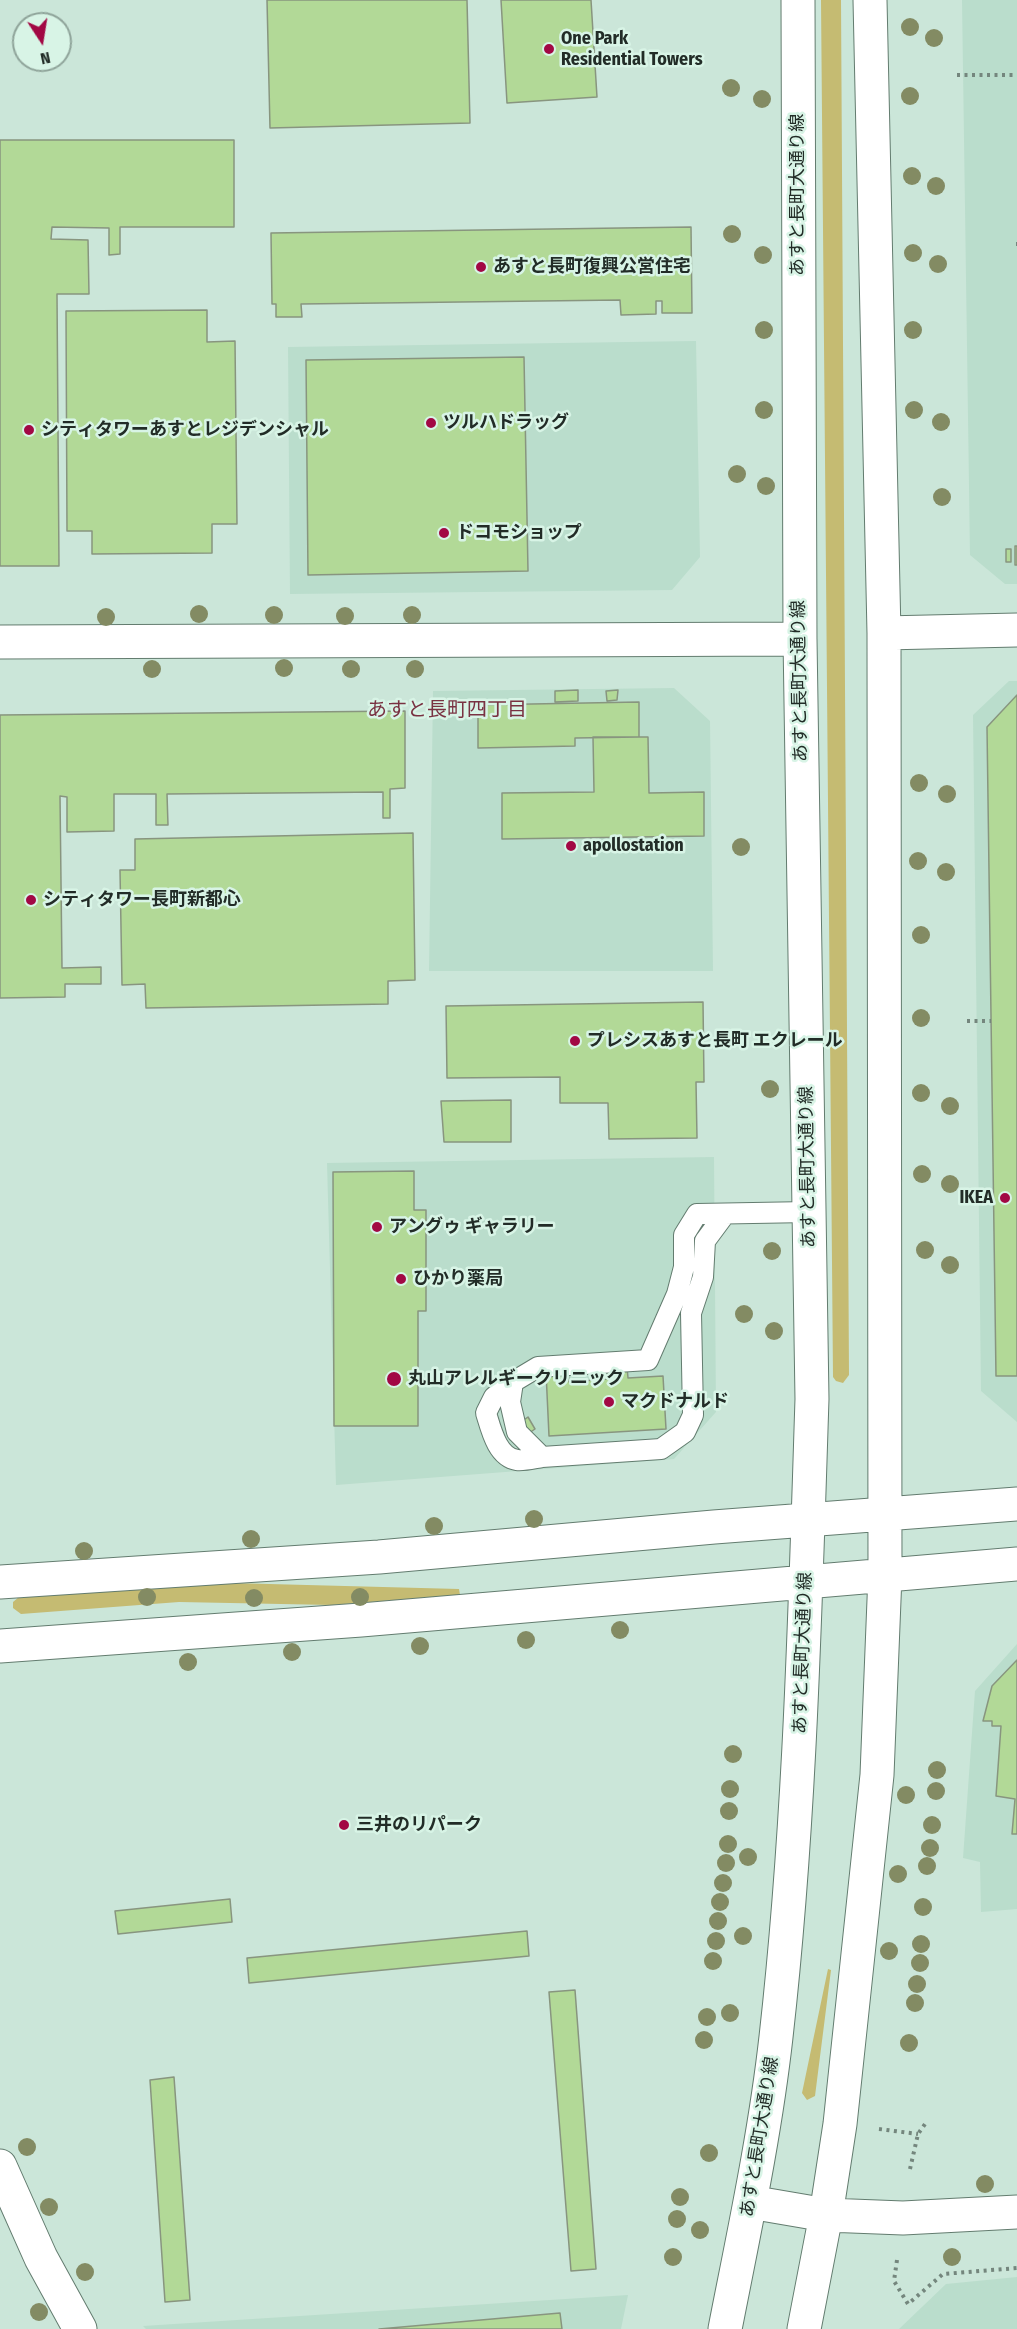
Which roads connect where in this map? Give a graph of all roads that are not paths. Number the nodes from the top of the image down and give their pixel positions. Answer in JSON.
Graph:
{"nodes":[{"id":1,"x":798,"y":0,"type":"edge"},
{"id":2,"x":870,"y":0,"type":"edge"},
{"id":3,"x":1017,"y":630,"type":"edge"},
{"id":4,"x":884,"y":633,"type":"junction"},
{"id":5,"x":800,"y":639,"type":"junction"},
{"id":6,"x":0,"y":642,"type":"edge"},
{"id":7,"x":809,"y":1212,"type":"junction"},
{"id":8,"x":725,"y":1214,"type":"junction"},
{"id":9,"x":1017,"y":1504,"type":"edge"},
{"id":10,"x":885,"y":1515,"type":"junction"},
{"id":11,"x":808,"y":1522,"type":"junction"},
{"id":12,"x":1017,"y":1564,"type":"edge"},
{"id":13,"x":885,"y":1575,"type":"junction"},
{"id":14,"x":0,"y":1582,"type":"edge"},
{"id":15,"x":806,"y":1582,"type":"junction"},
{"id":16,"x":0,"y":1646,"type":"edge"},
{"id":17,"x":0,"y":2166,"type":"edge"},
{"id":18,"x":750,"y":2202,"type":"junction"},
{"id":19,"x":1017,"y":2212,"type":"edge"},
{"id":20,"x":826,"y":2215,"type":"junction"},
{"id":21,"x":80,"y":2329,"type":"edge"},
{"id":22,"x":725,"y":2329,"type":"edge"},
{"id":23,"x":804,"y":2329,"type":"edge"}],
"edges":[{"from":1,"to":5,"type":"main road","name":"あすと長町大通り線"},
{"from":2,"to":4,"type":"main road"},
{"from":3,"to":4,"type":"main road"},
{"from":4,"to":10,"type":"main road"},
{"from":5,"to":6,"type":"main road"},
{"from":5,"to":7,"type":"main road","name":"あすと長町大通り線"},
{"from":7,"to":8,"type":"lane"},
{"from":7,"to":11,"type":"main road","name":"あすと長町大通り線"},
{"from":8,"to":8,"type":"lane"},
{"from":9,"to":10,"type":"main road"},
{"from":10,"to":11,"type":"main road"},
{"from":10,"to":13,"type":"main road"},
{"from":11,"to":14,"type":"main road"},
{"from":11,"to":15,"type":"main road","name":"あすと長町大通り線"},
{"from":12,"to":13,"type":"main road"},
{"from":13,"to":15,"type":"main road"},
{"from":13,"to":20,"type":"main road"},
{"from":15,"to":16,"type":"main road"},
{"from":15,"to":18,"type":"main road","name":"あすと長町大通り線"},
{"from":17,"to":21,"type":"main road"},
{"from":18,"to":20,"type":"main road"},
{"from":18,"to":22,"type":"main road","name":"あすと長町大通り線"},
{"from":19,"to":20,"type":"main road"},
{"from":20,"to":23,"type":"main road"}]}
